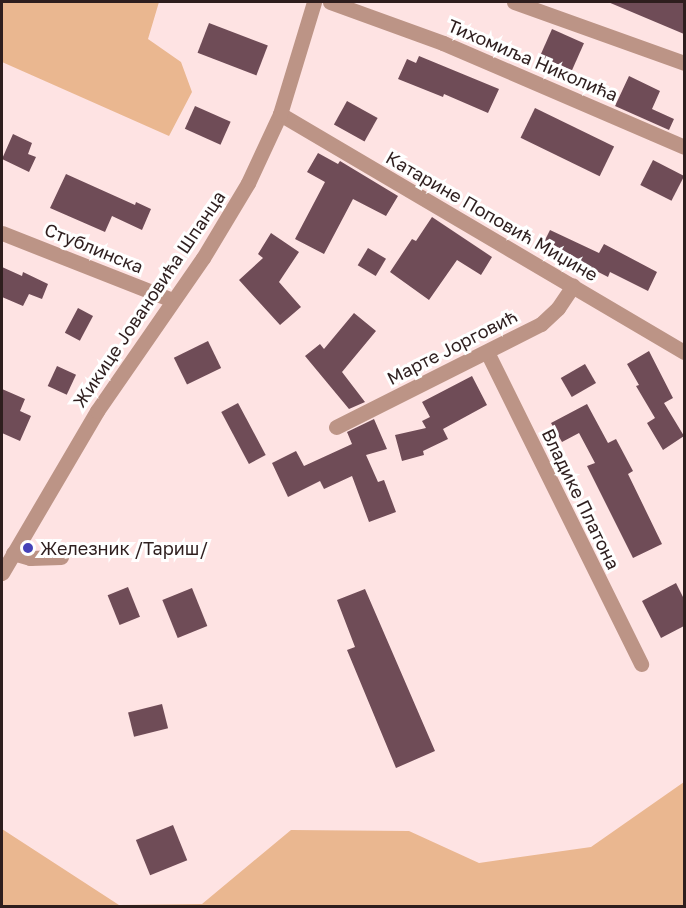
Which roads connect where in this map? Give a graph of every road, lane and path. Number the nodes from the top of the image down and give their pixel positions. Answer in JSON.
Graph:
{"nodes":[{"id":1,"x":314,"y":2,"type":"edge"},
{"id":2,"x":330,"y":2,"type":"edge"},
{"id":3,"x":514,"y":2,"type":"edge"},
{"id":4,"x":684,"y":63,"type":"edge"},
{"id":5,"x":280,"y":114,"type":"junction"},
{"id":6,"x":684,"y":147,"type":"edge"},
{"id":7,"x":2,"y":232,"type":"edge"},
{"id":8,"x":573,"y":286,"type":"junction"},
{"id":9,"x":172,"y":300,"type":"junction"},
{"id":10,"x":487,"y":352,"type":"junction"},
{"id":11,"x":684,"y":352,"type":"edge"},
{"id":12,"x":336,"y":427,"type":"dead end"},
{"id":13,"x":13,"y":553,"type":"junction"},
{"id":14,"x":61,"y":557,"type":"dead end"},
{"id":15,"x":2,"y":573,"type":"edge"},
{"id":16,"x":641,"y":664,"type":"dead end"}],
"edges":[{"from":1,"to":5,"type":"street","name":"Жикице Јовановића Шпанца"},
{"from":2,"to":6,"type":"street","name":"Тихомиља Николића"},
{"from":3,"to":4,"type":"street"},
{"from":5,"to":8,"type":"street","name":"Катарине Поповић Миџине"},
{"from":5,"to":9,"type":"street","name":"Жикице Јовановића Шпанца"},
{"from":7,"to":9,"type":"street","name":"Стублинска"},
{"from":8,"to":10,"type":"street","name":"Марте Јорговић"},
{"from":8,"to":11,"type":"street","name":"Катарине Поповић Миџине"},
{"from":9,"to":13,"type":"street","name":"Жикице Јовановића Шпанца"},
{"from":10,"to":12,"type":"street","name":"Марте Јорговић"},
{"from":10,"to":16,"type":"street","name":"Владике Платона"},
{"from":13,"to":14,"type":"street"},
{"from":13,"to":15,"type":"street","name":"Жикице Јовановића Шпанца"}]}
